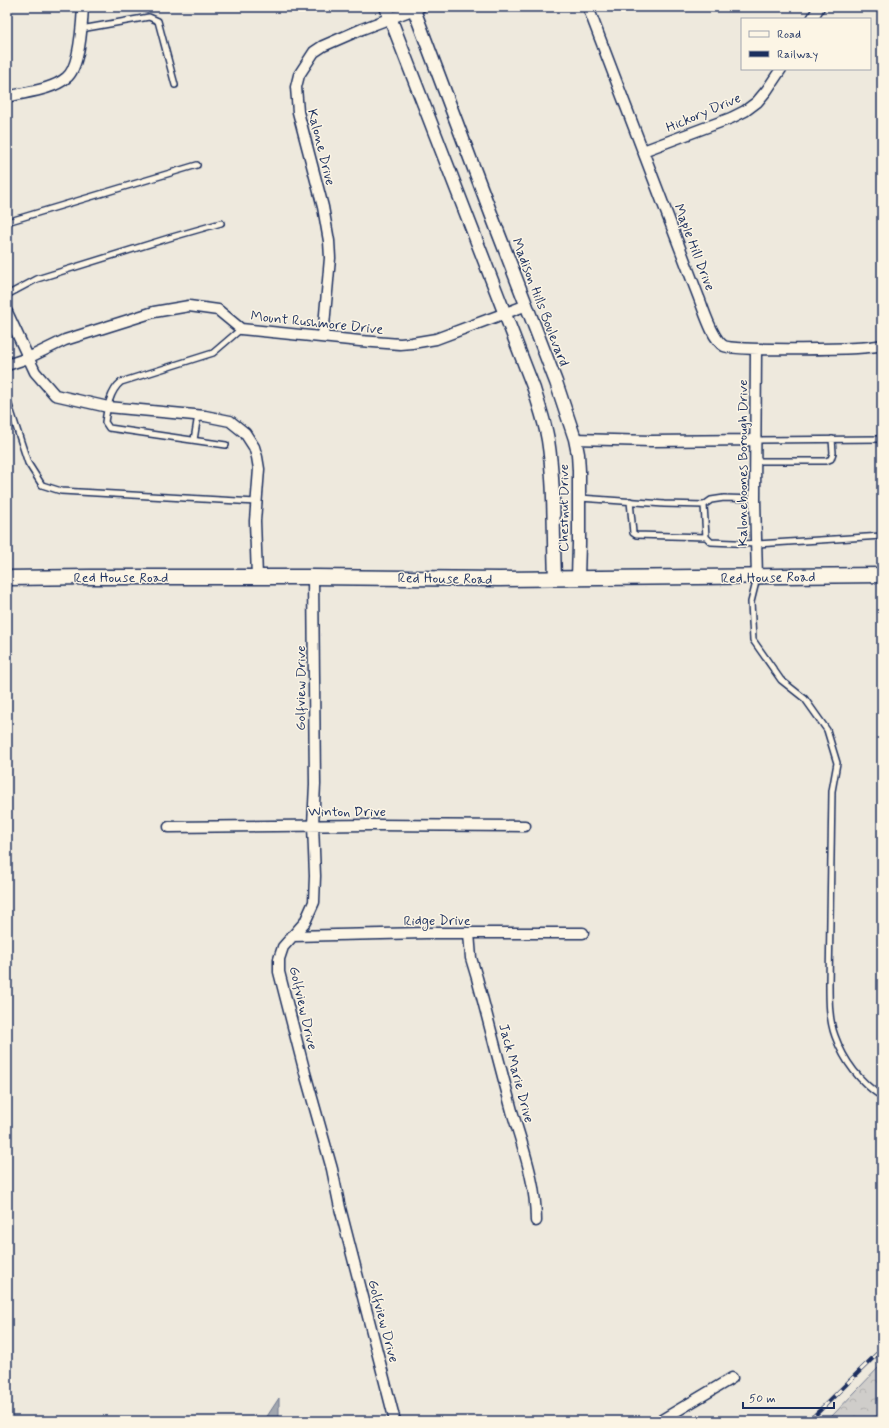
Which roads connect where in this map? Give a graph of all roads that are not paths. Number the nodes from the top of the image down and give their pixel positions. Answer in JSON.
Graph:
{"nodes":[{"id":1,"x":84,"y":7,"type":"edge"},
{"id":2,"x":588,"y":7,"type":"edge"},
{"id":3,"x":819,"y":7,"type":"edge"},
{"id":4,"x":416,"y":8,"type":"edge"},
{"id":5,"x":388,"y":13,"type":"edge"},
{"id":6,"x":813,"y":18,"type":"edge"},
{"id":7,"x":81,"y":29,"type":"junction"},
{"id":8,"x":780,"y":70,"type":"edge"},
{"id":9,"x":175,"y":85,"type":"dead end"},
{"id":10,"x":7,"y":97,"type":"edge"},
{"id":11,"x":644,"y":151,"type":"junction"},
{"id":12,"x":197,"y":165,"type":"dead end"},
{"id":13,"x":7,"y":222,"type":"edge"},
{"id":14,"x":221,"y":223,"type":"dead end"},
{"id":15,"x":7,"y":295,"type":"edge"},
{"id":16,"x":522,"y":307,"type":"junction"},
{"id":17,"x":7,"y":312,"type":"edge"},
{"id":18,"x":504,"y":313,"type":"junction"},
{"id":19,"x":241,"y":329,"type":"junction"},
{"id":20,"x":323,"y":337,"type":"junction"},
{"id":21,"x":882,"y":346,"type":"edge"},
{"id":22,"x":756,"y":349,"type":"junction"},
{"id":23,"x":28,"y":358,"type":"junction"},
{"id":24,"x":7,"y":365,"type":"edge"},
{"id":25,"x":7,"y":399,"type":"edge"},
{"id":26,"x":108,"y":407,"type":"junction"},
{"id":27,"x":198,"y":415,"type":"junction"},
{"id":28,"x":575,"y":439,"type":"junction"},
{"id":29,"x":832,"y":439,"type":"junction"},
{"id":30,"x":882,"y":439,"type":"edge"},
{"id":31,"x":194,"y":440,"type":"junction"},
{"id":32,"x":756,"y":440,"type":"junction"},
{"id":33,"x":226,"y":445,"type":"dead end"},
{"id":34,"x":756,"y":461,"type":"junction"},
{"id":35,"x":580,"y":498,"type":"junction"},
{"id":36,"x":755,"y":499,"type":"junction"},
{"id":37,"x":256,"y":502,"type":"junction"},
{"id":38,"x":630,"y":502,"type":"junction"},
{"id":39,"x":704,"y":505,"type":"junction"},
{"id":40,"x":882,"y":536,"type":"edge"},
{"id":41,"x":706,"y":537,"type":"junction"},
{"id":42,"x":756,"y":544,"type":"junction"},
{"id":43,"x":882,"y":575,"type":"edge"},
{"id":44,"x":257,"y":577,"type":"junction"},
{"id":45,"x":313,"y":577,"type":"junction"},
{"id":46,"x":578,"y":577,"type":"junction"},
{"id":47,"x":757,"y":577,"type":"junction"},
{"id":48,"x":7,"y":578,"type":"edge"},
{"id":49,"x":555,"y":578,"type":"junction"},
{"id":50,"x":313,"y":825,"type":"junction"},
{"id":51,"x":525,"y":826,"type":"dead end"},
{"id":52,"x":169,"y":827,"type":"dead end"},
{"id":53,"x":469,"y":933,"type":"junction"},
{"id":54,"x":583,"y":933,"type":"dead end"},
{"id":55,"x":292,"y":936,"type":"junction"},
{"id":56,"x":882,"y":1097,"type":"edge"},
{"id":57,"x":536,"y":1221,"type":"dead end"},
{"id":58,"x":732,"y":1378,"type":"dead end"},
{"id":59,"x":395,"y":1421,"type":"edge"},
{"id":60,"x":660,"y":1421,"type":"edge"}],
"edges":[{"from":1,"to":7,"type":"street"},
{"from":2,"to":11,"type":"street","name":"Maple Hill Drive"},
{"from":3,"to":6,"type":"street"},
{"from":4,"to":5,"type":"street"},
{"from":4,"to":16,"type":"street","name":"Madison Hills Boulevard"},
{"from":5,"to":18,"type":"street"},
{"from":5,"to":20,"type":"street","name":"Kalone Drive"},
{"from":7,"to":9,"type":"lane"},
{"from":7,"to":10,"type":"street"},
{"from":8,"to":11,"type":"street","name":"Hickory Drive"},
{"from":11,"to":22,"type":"street","name":"Maple Hill Drive"},
{"from":12,"to":13,"type":"lane"},
{"from":14,"to":15,"type":"lane"},
{"from":16,"to":18,"type":"street","name":"Mount Rushmore Drive"},
{"from":16,"to":28,"type":"street","name":"Madison Hills Boulevard"},
{"from":17,"to":23,"type":"street"},
{"from":18,"to":20,"type":"street","name":"Mount Rushmore Drive"},
{"from":18,"to":49,"type":"street"},
{"from":19,"to":20,"type":"street","name":"Mount Rushmore Drive"},
{"from":19,"to":23,"type":"street","name":"Mount Rushmore Drive"},
{"from":19,"to":26,"type":"lane"},
{"from":21,"to":22,"type":"street","name":"Maple Hill Drive"},
{"from":22,"to":32,"type":"street","name":"Kaloneboones Borough Drive"},
{"from":23,"to":24,"type":"street","name":"Mount Rushmore Drive"},
{"from":23,"to":26,"type":"street"},
{"from":25,"to":37,"type":"lane"},
{"from":26,"to":27,"type":"street"},
{"from":26,"to":31,"type":"lane"},
{"from":27,"to":31,"type":"lane"},
{"from":27,"to":37,"type":"street"},
{"from":28,"to":32,"type":"street"},
{"from":28,"to":35,"type":"street","name":"Chestnut Drive"},
{"from":29,"to":30,"type":"lane"},
{"from":29,"to":32,"type":"lane"},
{"from":29,"to":34,"type":"lane"},
{"from":31,"to":33,"type":"lane"},
{"from":32,"to":34,"type":"street","name":"Kaloneboones Borough Drive"},
{"from":34,"to":36,"type":"street","name":"Kaloneboones Borough Drive"},
{"from":35,"to":38,"type":"lane"},
{"from":35,"to":46,"type":"street","name":"Chestnut Drive"},
{"from":36,"to":39,"type":"lane"},
{"from":36,"to":42,"type":"street","name":"Kaloneboones Borough Drive"},
{"from":37,"to":44,"type":"street"},
{"from":38,"to":39,"type":"lane"},
{"from":38,"to":41,"type":"lane"},
{"from":39,"to":41,"type":"lane"},
{"from":40,"to":42,"type":"lane"},
{"from":41,"to":42,"type":"lane"},
{"from":42,"to":47,"type":"street","name":"Kaloneboones Borough Drive"},
{"from":43,"to":47,"type":"main road","name":"Red House Road"},
{"from":44,"to":45,"type":"main road","name":"Red House Road"},
{"from":44,"to":48,"type":"main road","name":"Red House Road"},
{"from":45,"to":49,"type":"main road","name":"Red House Road"},
{"from":45,"to":50,"type":"street","name":"Golfview Drive"},
{"from":46,"to":47,"type":"main road","name":"Red House Road"},
{"from":46,"to":49,"type":"main road","name":"Red House Road"},
{"from":47,"to":56,"type":"lane"},
{"from":50,"to":51,"type":"street","name":"Winton Drive"},
{"from":50,"to":52,"type":"street","name":"Winton Drive"},
{"from":50,"to":55,"type":"street","name":"Golfview Drive"},
{"from":53,"to":54,"type":"street","name":"Ridge Drive"},
{"from":53,"to":55,"type":"street","name":"Ridge Drive"},
{"from":53,"to":57,"type":"street","name":"Jack Marie Drive"},
{"from":55,"to":59,"type":"street","name":"Golfview Drive"},
{"from":58,"to":60,"type":"street"}]}
